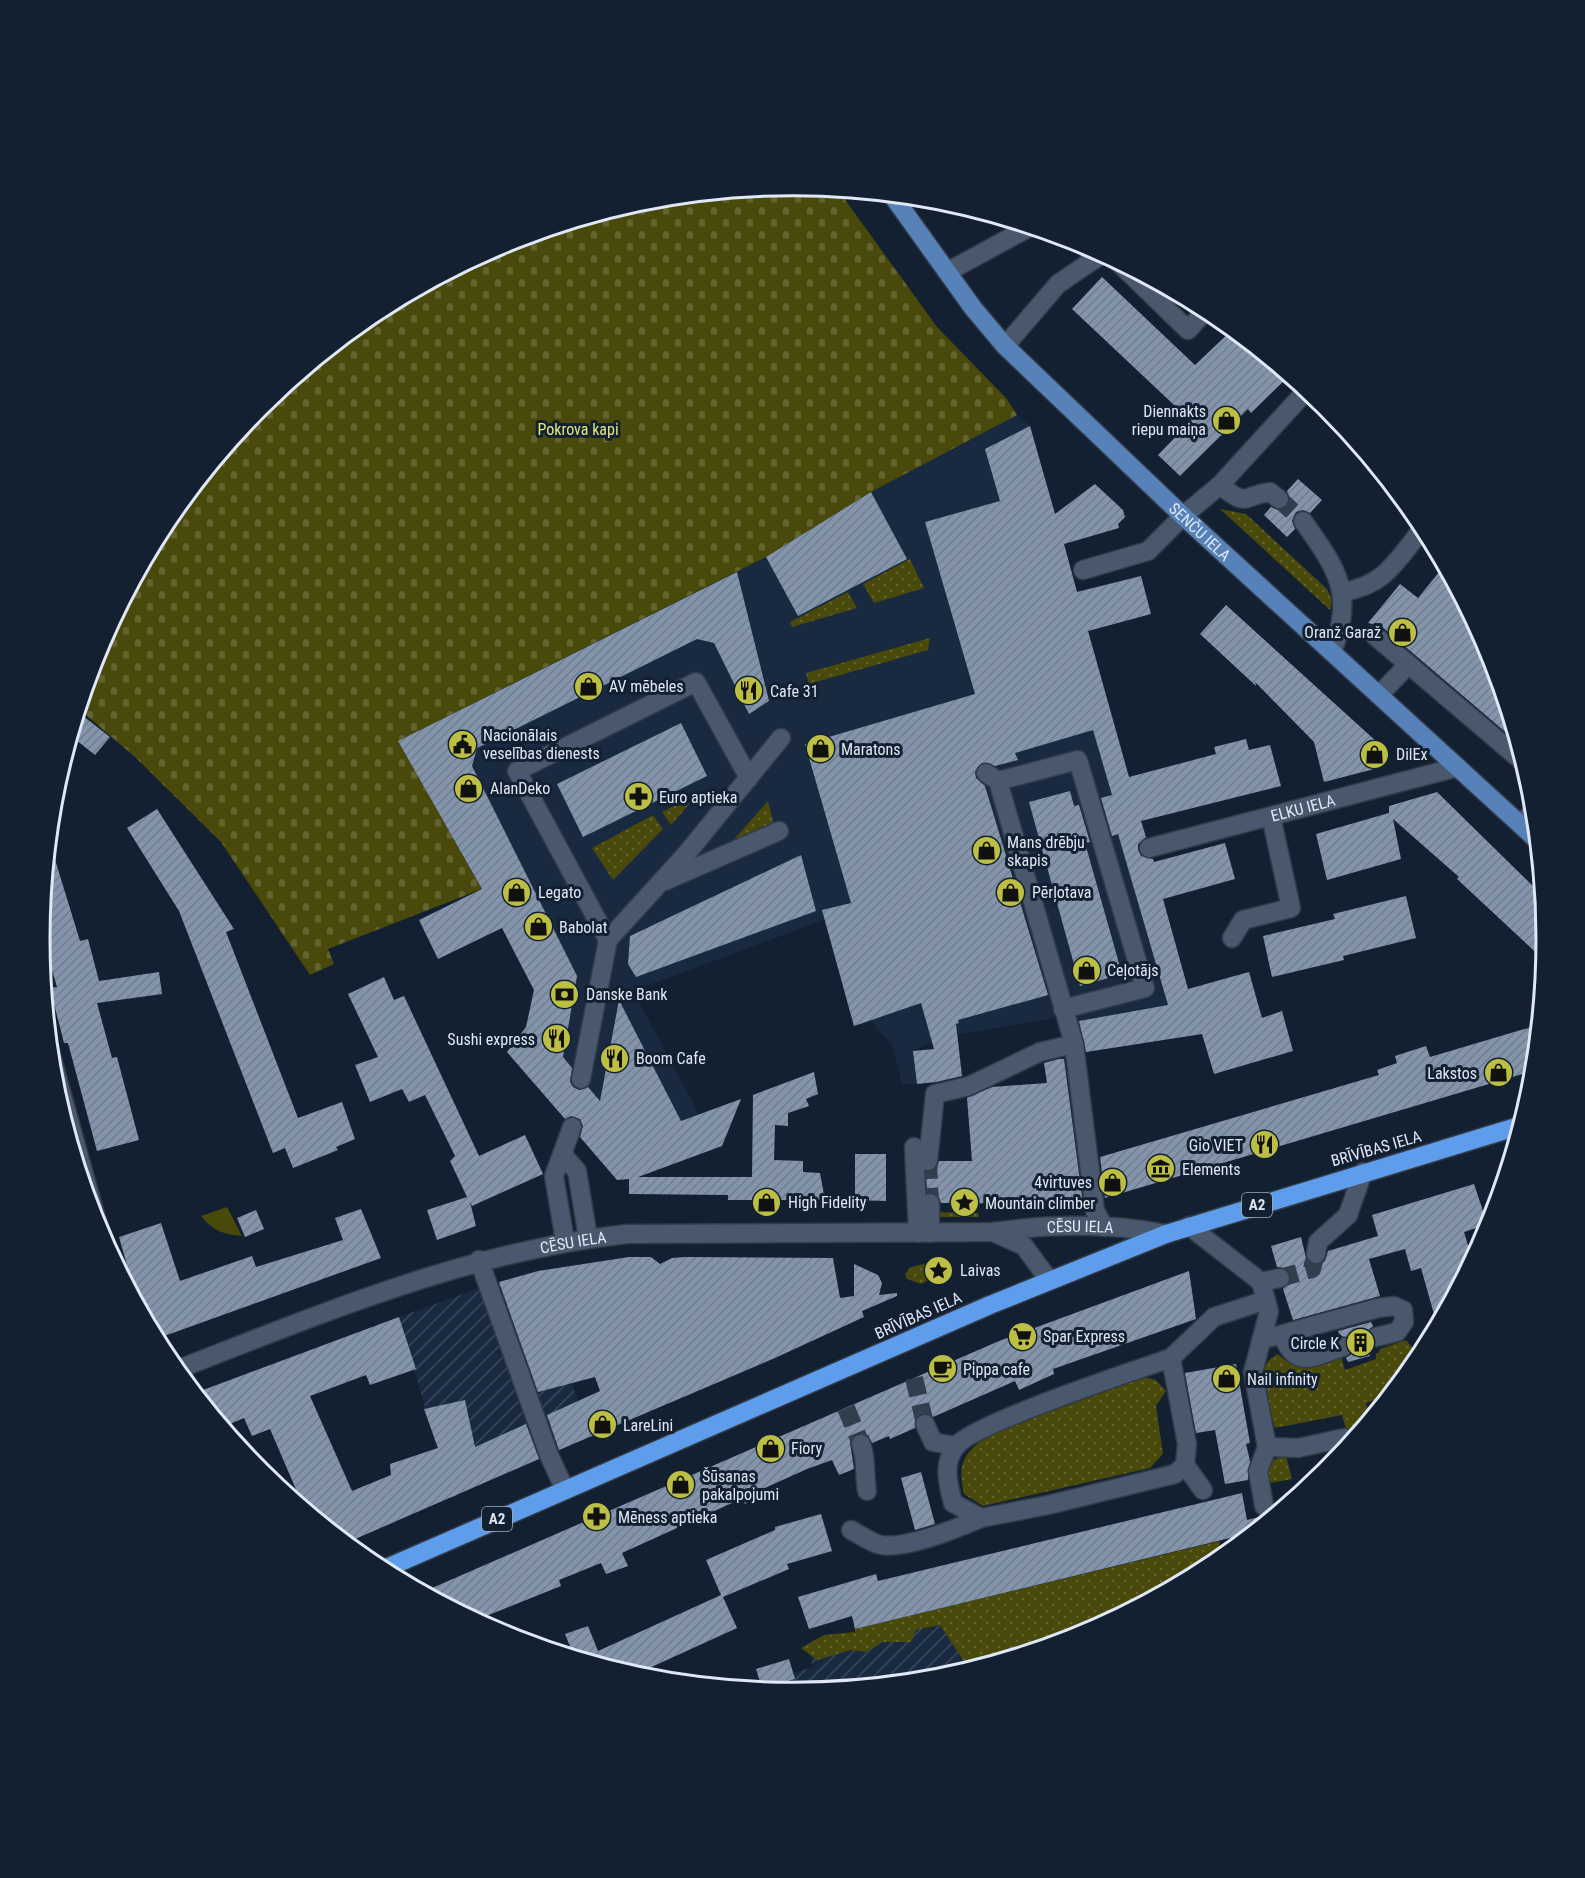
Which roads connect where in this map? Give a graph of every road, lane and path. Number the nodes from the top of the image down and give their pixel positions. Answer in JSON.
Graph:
{"nodes":[{"id":1,"x":898,"y":204,"type":"edge"},
{"id":2,"x":1021,"y":232,"type":"edge"},
{"id":3,"x":1093,"y":260,"type":"edge"},
{"id":4,"x":947,"y":272,"type":"junction"},
{"id":5,"x":1139,"y":283,"type":"edge"},
{"id":6,"x":1199,"y":317,"type":"edge"},
{"id":7,"x":1005,"y":346,"type":"junction"},
{"id":8,"x":1300,"y":397,"type":"edge"},
{"id":9,"x":1220,"y":485,"type":"junction"},
{"id":10,"x":1279,"y":499,"type":"tunnel mouth"},
{"id":11,"x":1183,"y":516,"type":"junction"},
{"id":12,"x":1303,"y":521,"type":"tunnel mouth"},
{"id":13,"x":1416,"y":536,"type":"edge"},
{"id":14,"x":1083,"y":570,"type":"dead end"},
{"id":15,"x":1341,"y":592,"type":"junction"},
{"id":16,"x":1374,"y":635,"type":"dead end"},
{"id":17,"x":1332,"y":652,"type":"junction"},
{"id":18,"x":1408,"y":665,"type":"junction"},
{"id":19,"x":1379,"y":695,"type":"junction"},
{"id":20,"x":781,"y":738,"type":"dead end"},
{"id":21,"x":1511,"y":752,"type":"edge"},
{"id":22,"x":1458,"y":767,"type":"junction"},
{"id":23,"x":749,"y":778,"type":"junction"},
{"id":24,"x":1271,"y":816,"type":"junction"},
{"id":25,"x":1525,"y":820,"type":"edge"},
{"id":26,"x":1521,"y":825,"type":"junction"},
{"id":27,"x":779,"y":831,"type":"dead end"},
{"id":28,"x":1527,"y":831,"type":"edge"},
{"id":29,"x":1149,"y":848,"type":"dead end"},
{"id":30,"x":655,"y":886,"type":"junction"},
{"id":31,"x":1232,"y":938,"type":"dead end"},
{"id":32,"x":608,"y":940,"type":"junction"},
{"id":33,"x":1063,"y":1009,"type":"junction"},
{"id":34,"x":1074,"y":1044,"type":"junction"},
{"id":35,"x":581,"y":1079,"type":"dead end"},
{"id":36,"x":572,"y":1128,"type":"dead end"},
{"id":37,"x":1511,"y":1129,"type":"edge"},
{"id":38,"x":914,"y":1147,"type":"dead end"},
{"id":39,"x":563,"y":1155,"type":"junction"},
{"id":40,"x":928,"y":1161,"type":"tunnel mouth"},
{"id":41,"x":1363,"y":1172,"type":"junction"},
{"id":42,"x":930,"y":1203,"type":"tunnel mouth"},
{"id":43,"x":1189,"y":1226,"type":"junction"},
{"id":44,"x":1104,"y":1227,"type":"junction"},
{"id":45,"x":993,"y":1232,"type":"junction"},
{"id":46,"x":924,"y":1233,"type":"junction"},
{"id":47,"x":1166,"y":1234,"type":"junction"},
{"id":48,"x":588,"y":1238,"type":"junction"},
{"id":49,"x":565,"y":1241,"type":"junction"},
{"id":50,"x":1316,"y":1254,"type":"tunnel mouth"},
{"id":51,"x":478,"y":1260,"type":"junction"},
{"id":52,"x":1280,"y":1278,"type":"tunnel mouth"},
{"id":53,"x":1049,"y":1280,"type":"junction"},
{"id":54,"x":1262,"y":1282,"type":"junction"},
{"id":55,"x":1266,"y":1300,"type":"junction"},
{"id":56,"x":1282,"y":1335,"type":"junction"},
{"id":57,"x":1376,"y":1337,"type":"tunnel mouth"},
{"id":58,"x":1261,"y":1340,"type":"junction"},
{"id":59,"x":1343,"y":1347,"type":"tunnel mouth"},
{"id":60,"x":1171,"y":1358,"type":"junction"},
{"id":61,"x":185,"y":1366,"type":"edge"},
{"id":62,"x":925,"y":1424,"type":"tunnel mouth"},
{"id":63,"x":1342,"y":1438,"type":"edge"},
{"id":64,"x":861,"y":1444,"type":"tunnel mouth"},
{"id":65,"x":956,"y":1446,"type":"junction"},
{"id":66,"x":1267,"y":1447,"type":"junction"},
{"id":67,"x":1185,"y":1465,"type":"junction"},
{"id":68,"x":565,"y":1490,"type":"junction"},
{"id":69,"x":1203,"y":1490,"type":"dead end"},
{"id":70,"x":867,"y":1491,"type":"dead end"},
{"id":71,"x":1264,"y":1506,"type":"dead end"},
{"id":72,"x":981,"y":1518,"type":"junction"},
{"id":73,"x":851,"y":1530,"type":"dead end"},
{"id":74,"x":393,"y":1565,"type":"edge"}],
"edges":[{"from":1,"to":4,"type":"main road","name":"SENČU IELA"},
{"from":2,"to":4,"type":"street"},
{"from":3,"to":7,"type":"street"},
{"from":4,"to":7,"type":"main road","name":"SENČU IELA"},
{"from":5,"to":6,"type":"street"},
{"from":7,"to":11,"type":"main road","name":"SENČU IELA"},
{"from":8,"to":9,"type":"street"},
{"from":9,"to":10,"type":"street"},
{"from":9,"to":11,"type":"street"},
{"from":11,"to":14,"type":"street"},
{"from":11,"to":17,"type":"main road","name":"SENČU IELA"},
{"from":12,"to":15,"type":"street"},
{"from":13,"to":15,"type":"street"},
{"from":15,"to":17,"type":"street"},
{"from":16,"to":18,"type":"street"},
{"from":17,"to":19,"type":"main road","name":"SENČU IELA"},
{"from":18,"to":19,"type":"street"},
{"from":18,"to":21,"type":"street"},
{"from":19,"to":22,"type":"main road","name":"SENČU IELA"},
{"from":20,"to":23,"type":"street"},
{"from":22,"to":24,"type":"street","name":"ELKU IELA"},
{"from":22,"to":26,"type":"main road","name":"SENČU IELA"},
{"from":23,"to":30,"type":"street"},
{"from":23,"to":32,"type":"street"},
{"from":24,"to":29,"type":"street","name":"ELKU IELA"},
{"from":24,"to":31,"type":"street"},
{"from":25,"to":26,"type":"street"},
{"from":26,"to":28,"type":"main road","name":"SENČU IELA"},
{"from":27,"to":30,"type":"street"},
{"from":30,"to":32,"type":"street"},
{"from":32,"to":35,"type":"street"},
{"from":33,"to":33,"type":"street"},
{"from":33,"to":34,"type":"street"},
{"from":34,"to":40,"type":"street"},
{"from":34,"to":44,"type":"street"},
{"from":36,"to":39,"type":"street"},
{"from":37,"to":41,"type":"highway","name":"BRĪVĪBAS IELA","number":"A2"},
{"from":38,"to":46,"type":"street"},
{"from":39,"to":48,"type":"street"},
{"from":39,"to":49,"type":"street"},
{"from":41,"to":43,"type":"highway","name":"BRĪVĪBAS IELA","number":"A2"},
{"from":41,"to":50,"type":"street"},
{"from":42,"to":46,"type":"street"},
{"from":43,"to":47,"type":"highway","name":"BRĪVĪBAS IELA","number":"A2"},
{"from":43,"to":54,"type":"street"},
{"from":44,"to":45,"type":"street","name":"CĒSU IELA"},
{"from":44,"to":47,"type":"street","name":"CĒSU IELA"},
{"from":45,"to":46,"type":"street","name":"CĒSU IELA"},
{"from":45,"to":53,"type":"street","name":"CĒSU IELA"},
{"from":46,"to":48,"type":"street","name":"CĒSU IELA"},
{"from":47,"to":53,"type":"highway","name":"BRĪVĪBAS IELA","number":"A2"},
{"from":48,"to":49,"type":"street","name":"CĒSU IELA"},
{"from":49,"to":51,"type":"street","name":"CĒSU IELA"},
{"from":51,"to":61,"type":"street","name":"CĒSU IELA"},
{"from":51,"to":68,"type":"street"},
{"from":52,"to":54,"type":"street"},
{"from":53,"to":68,"type":"highway","name":"BRĪVĪBAS IELA","number":"A2"},
{"from":54,"to":55,"type":"street"},
{"from":55,"to":58,"type":"street"},
{"from":55,"to":60,"type":"street"},
{"from":56,"to":57,"type":"street"},
{"from":56,"to":58,"type":"street"},
{"from":56,"to":59,"type":"street"},
{"from":58,"to":66,"type":"street"},
{"from":60,"to":65,"type":"street"},
{"from":60,"to":67,"type":"street"},
{"from":62,"to":65,"type":"street"},
{"from":63,"to":66,"type":"street"},
{"from":64,"to":70,"type":"street"},
{"from":65,"to":72,"type":"street"},
{"from":66,"to":71,"type":"street"},
{"from":67,"to":69,"type":"street"},
{"from":67,"to":72,"type":"street"},
{"from":68,"to":74,"type":"highway","name":"BRĪVĪBAS IELA","number":"A2"},
{"from":72,"to":73,"type":"street"}]}
